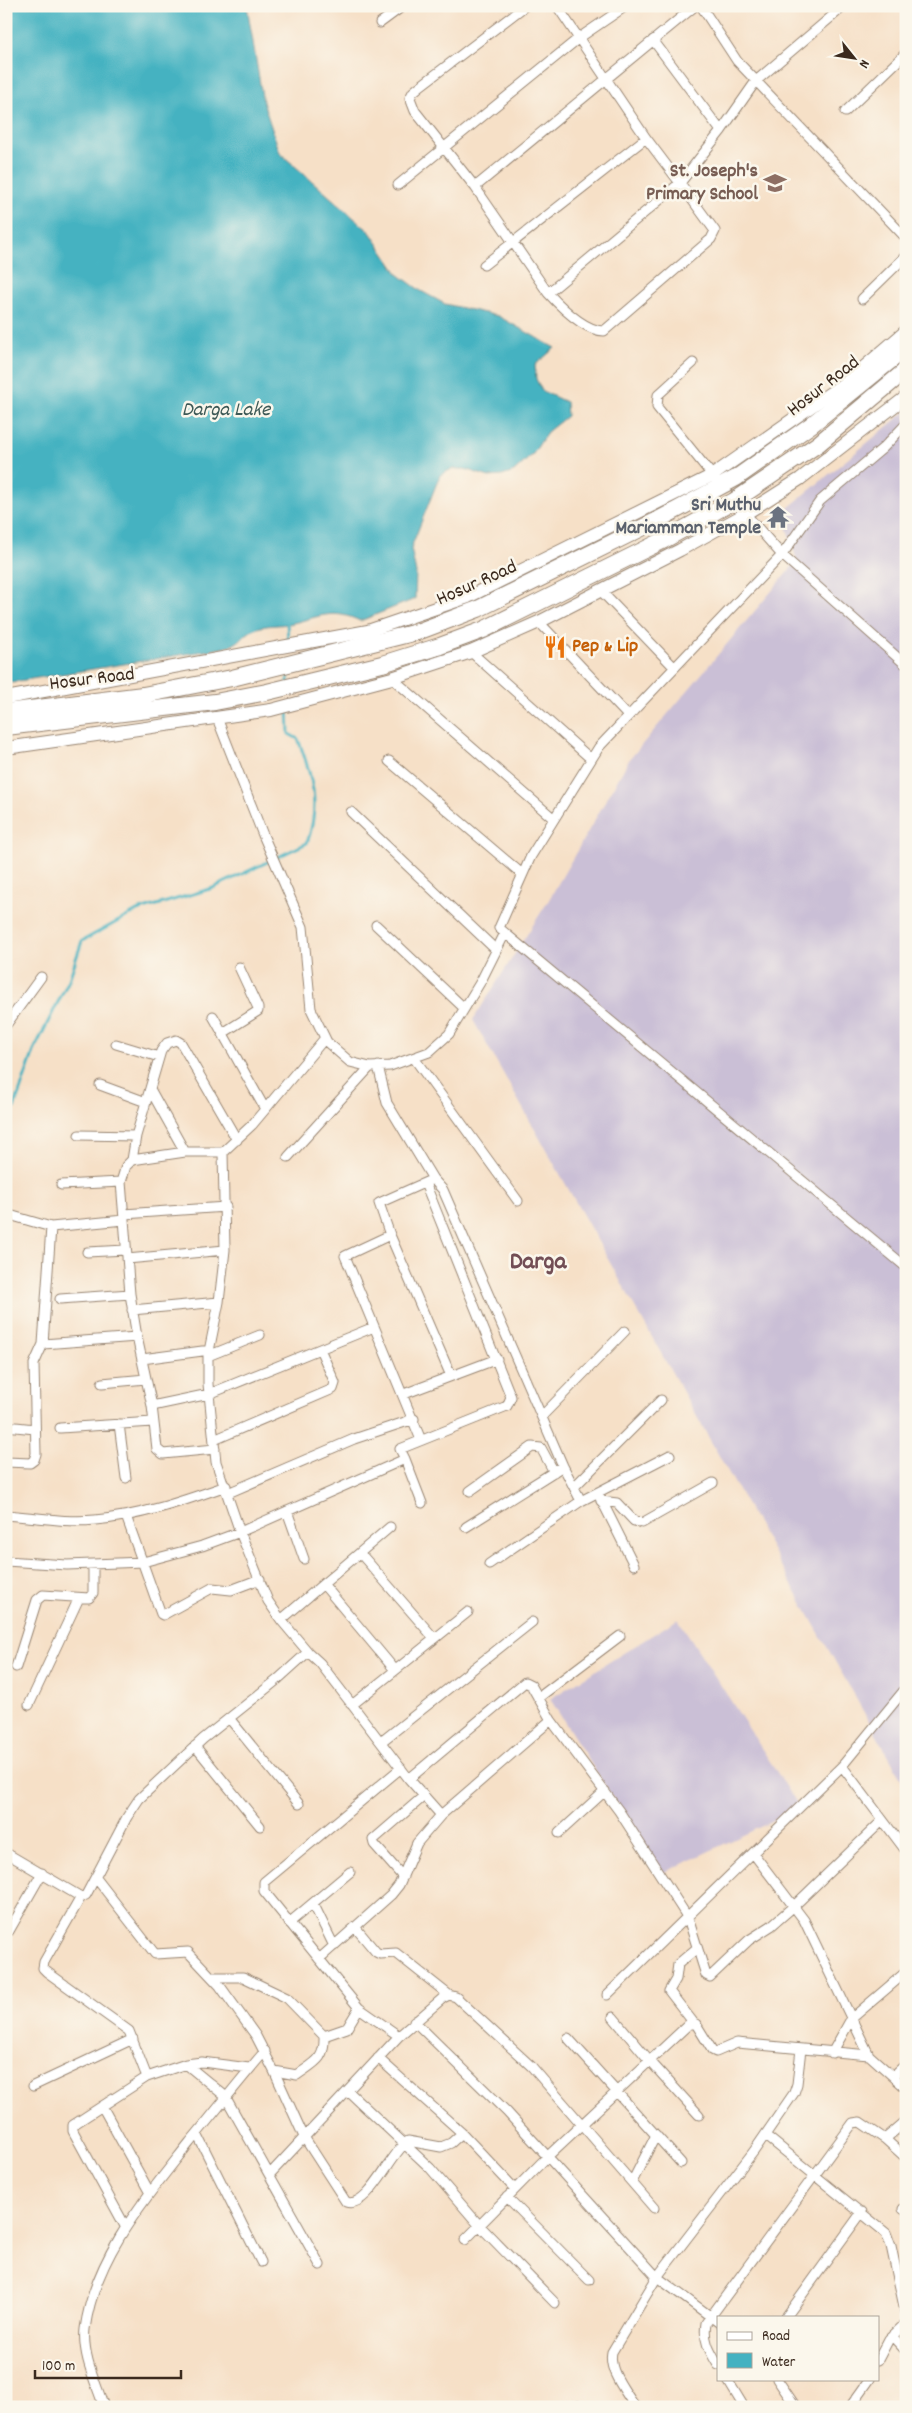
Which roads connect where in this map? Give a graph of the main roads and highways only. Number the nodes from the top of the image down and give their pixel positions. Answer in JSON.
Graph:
{"nodes":[{"id":1,"x":906,"y":348,"type":"edge"},
{"id":2,"x":906,"y":370,"type":"edge"},
{"id":3,"x":6,"y":712,"type":"edge"},
{"id":4,"x":6,"y":727,"type":"edge"}],
"edges":[{"from":1,"to":3,"type":"highway","name":"Hosur Road"},
{"from":2,"to":4,"type":"highway","name":"Hosur Road"}]}
